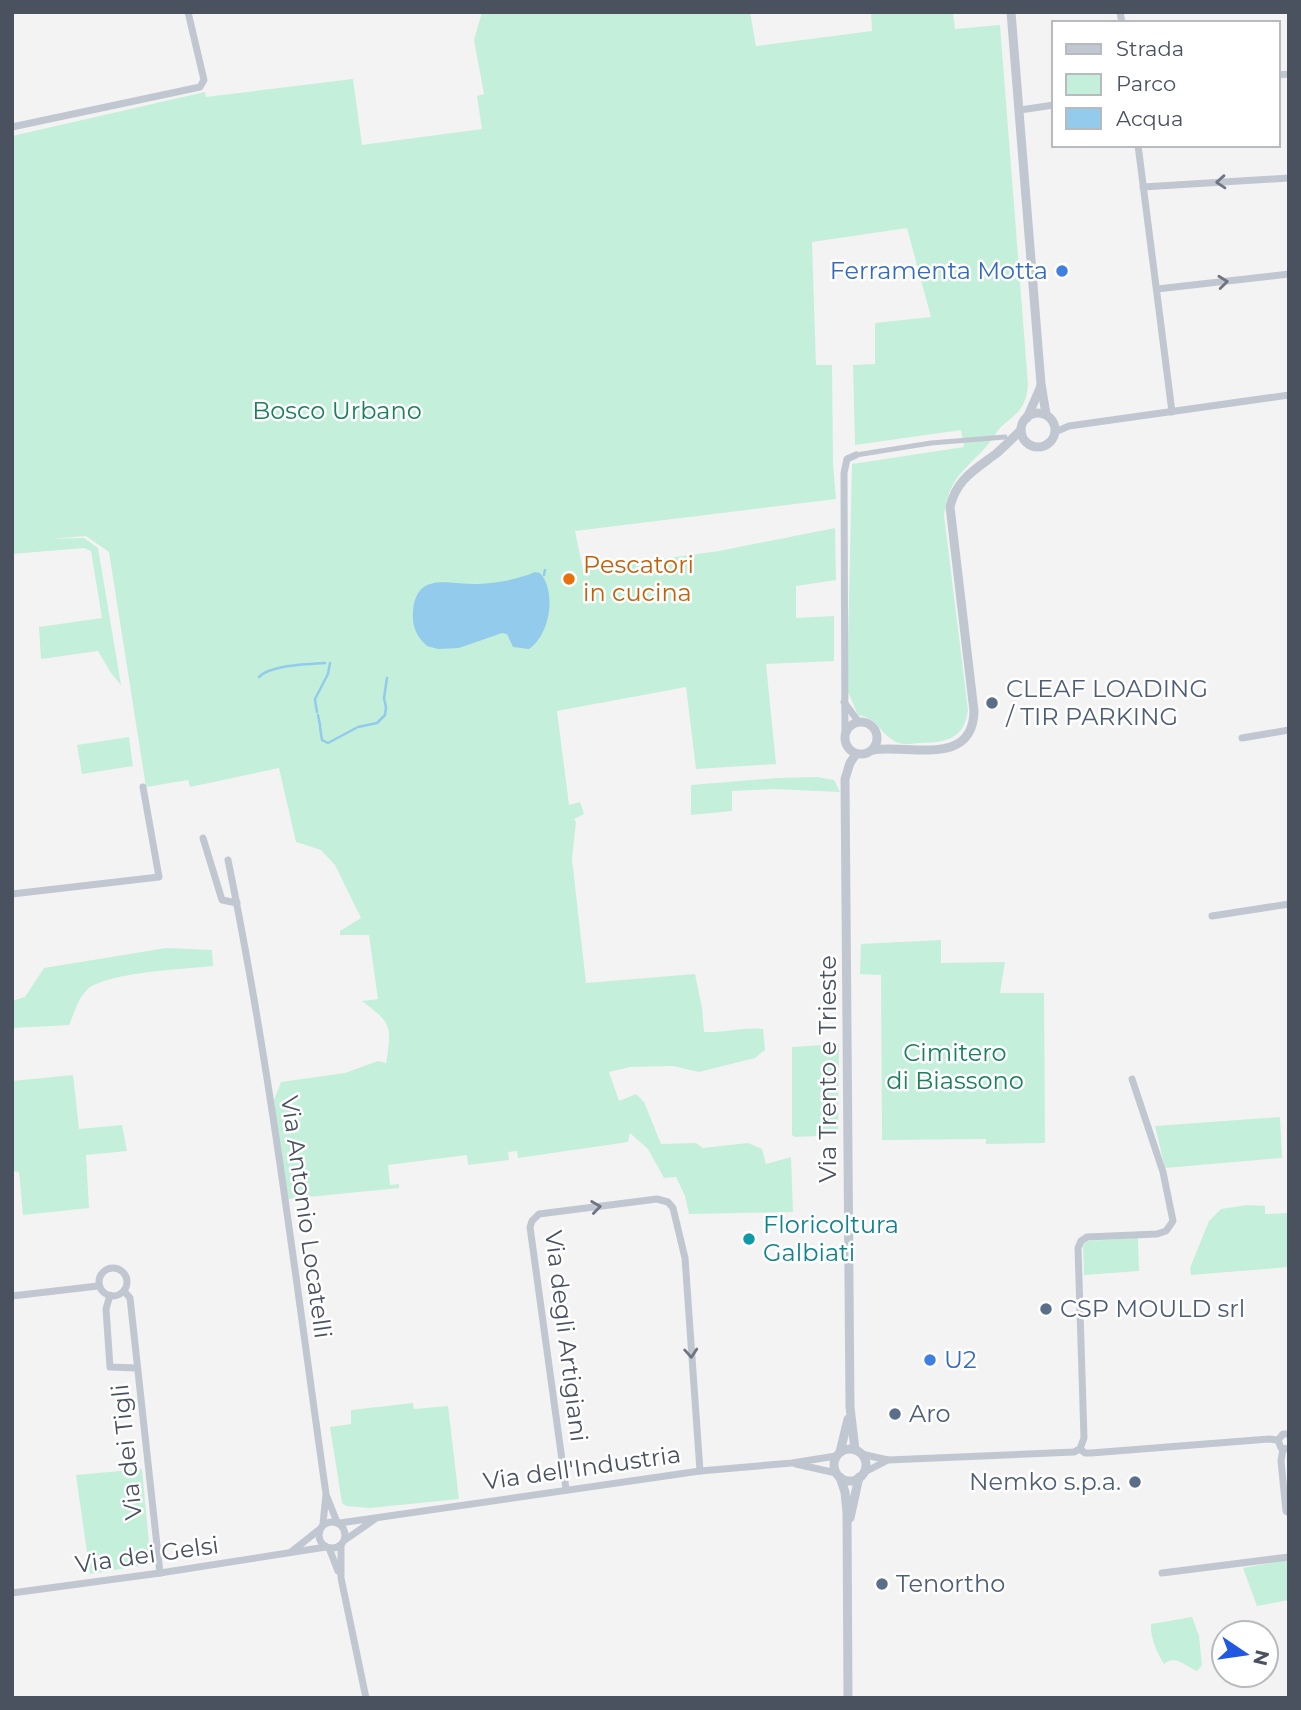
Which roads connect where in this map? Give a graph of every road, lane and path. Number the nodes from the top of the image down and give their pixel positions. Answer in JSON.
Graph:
{"nodes":[{"id":1,"x":188,"y":12,"type":"edge"},
{"id":2,"x":1011,"y":12,"type":"edge"},
{"id":3,"x":1052,"y":105,"type":"edge"},
{"id":4,"x":1020,"y":110,"type":"junction"},
{"id":5,"x":12,"y":127,"type":"edge"},
{"id":6,"x":1138,"y":147,"type":"edge"},
{"id":7,"x":1289,"y":178,"type":"edge"},
{"id":8,"x":1143,"y":187,"type":"junction"},
{"id":9,"x":1289,"y":274,"type":"edge"},
{"id":10,"x":1157,"y":289,"type":"junction"},
{"id":11,"x":1041,"y":384,"type":"junction"},
{"id":12,"x":1289,"y":395,"type":"edge"},
{"id":13,"x":1172,"y":412,"type":"junction"},
{"id":14,"x":1046,"y":414,"type":"junction"},
{"id":15,"x":1027,"y":418,"type":"junction"},
{"id":16,"x":1021,"y":430,"type":"junction"},
{"id":17,"x":1055,"y":432,"type":"junction"},
{"id":18,"x":1005,"y":437,"type":"dead end"},
{"id":19,"x":1026,"y":443,"type":"junction"},
{"id":20,"x":999,"y":451,"type":"junction"},
{"id":21,"x":856,"y":455,"type":"joint"},
{"id":22,"x":843,"y":701,"type":"junction"},
{"id":23,"x":858,"y":721,"type":"junction"},
{"id":24,"x":1289,"y":730,"type":"edge"},
{"id":25,"x":878,"y":736,"type":"junction"},
{"id":26,"x":1242,"y":738,"type":"dead end"},
{"id":27,"x":845,"y":741,"type":"junction"},
{"id":28,"x":901,"y":748,"type":"junction"},
{"id":29,"x":873,"y":750,"type":"junction"},
{"id":30,"x":856,"y":754,"type":"junction"},
{"id":31,"x":846,"y":774,"type":"junction"},
{"id":32,"x":142,"y":787,"type":"dead end"},
{"id":33,"x":203,"y":838,"type":"dead end"},
{"id":34,"x":228,"y":860,"type":"dead end"},
{"id":35,"x":12,"y":894,"type":"edge"},
{"id":36,"x":237,"y":903,"type":"junction"},
{"id":37,"x":1289,"y":904,"type":"edge"},
{"id":38,"x":1212,"y":916,"type":"dead end"},
{"id":39,"x":1132,"y":1079,"type":"dead end"},
{"id":40,"x":99,"y":1286,"type":"junction"},
{"id":41,"x":124,"y":1291,"type":"junction"},
{"id":42,"x":110,"y":1295,"type":"junction"},
{"id":43,"x":12,"y":1296,"type":"edge"},
{"id":44,"x":137,"y":1368,"type":"junction"},
{"id":45,"x":850,"y":1407,"type":"junction"},
{"id":46,"x":1289,"y":1434,"type":"edge"},
{"id":47,"x":1278,"y":1440,"type":"junction"},
{"id":48,"x":1080,"y":1449,"type":"junction"},
{"id":49,"x":1286,"y":1449,"type":"edge"},
{"id":50,"x":858,"y":1452,"type":"junction"},
{"id":51,"x":838,"y":1454,"type":"junction"},
{"id":52,"x":888,"y":1460,"type":"junction"},
{"id":53,"x":792,"y":1463,"type":"junction"},
{"id":54,"x":700,"y":1471,"type":"junction"},
{"id":55,"x":838,"y":1475,"type":"junction"},
{"id":56,"x":861,"y":1475,"type":"junction"},
{"id":57,"x":566,"y":1489,"type":"junction"},
{"id":58,"x":326,"y":1494,"type":"junction"},
{"id":59,"x":1289,"y":1513,"type":"edge"},
{"id":60,"x":378,"y":1517,"type":"junction"},
{"id":61,"x":339,"y":1523,"type":"junction"},
{"id":62,"x":321,"y":1527,"type":"junction"},
{"id":63,"x":848,"y":1531,"type":"junction"},
{"id":64,"x":343,"y":1542,"type":"junction"},
{"id":65,"x":327,"y":1547,"type":"junction"},
{"id":66,"x":288,"y":1554,"type":"junction"},
{"id":67,"x":1289,"y":1557,"type":"edge"},
{"id":68,"x":160,"y":1573,"type":"junction"},
{"id":69,"x":1161,"y":1573,"type":"dead end"},
{"id":70,"x":341,"y":1578,"type":"junction"},
{"id":71,"x":12,"y":1593,"type":"edge"},
{"id":72,"x":366,"y":1698,"type":"edge"},
{"id":73,"x":848,"y":1698,"type":"edge"}],
"edges":[{"from":1,"to":5,"type":"street"},
{"from":2,"to":4,"type":"street"},
{"from":3,"to":4,"type":"street"},
{"from":4,"to":11,"type":"street"},
{"from":6,"to":8,"type":"street"},
{"from":7,"to":8,"type":"street","one_way":true},
{"from":8,"to":10,"type":"street"},
{"from":10,"to":9,"type":"street","one_way":true},
{"from":10,"to":13,"type":"street"},
{"from":11,"to":14,"type":"street"},
{"from":11,"to":15,"type":"street"},
{"from":12,"to":13,"type":"street"},
{"from":13,"to":17,"type":"street"},
{"from":14,"to":15,"type":"street"},
{"from":14,"to":17,"type":"street"},
{"from":15,"to":16,"type":"street"},
{"from":16,"to":19,"type":"street"},
{"from":16,"to":20,"type":"street"},
{"from":17,"to":19,"type":"street"},
{"from":18,"to":21,"type":"street"},
{"from":19,"to":20,"type":"street"},
{"from":20,"to":28,"type":"street"},
{"from":21,"to":22,"type":"street"},
{"from":22,"to":23,"type":"street"},
{"from":22,"to":27,"type":"street"},
{"from":23,"to":25,"type":"street"},
{"from":23,"to":27,"type":"street"},
{"from":24,"to":26,"type":"street"},
{"from":25,"to":28,"type":"street"},
{"from":25,"to":29,"type":"street"},
{"from":27,"to":30,"type":"street"},
{"from":27,"to":31,"type":"street","name":"Via Trento e Trieste"},
{"from":28,"to":29,"type":"street"},
{"from":29,"to":30,"type":"street"},
{"from":30,"to":31,"type":"street","name":"Via Trento e Trieste"},
{"from":31,"to":45,"type":"street","name":"Via Trento e Trieste"},
{"from":32,"to":35,"type":"street"},
{"from":33,"to":36,"type":"street"},
{"from":34,"to":36,"type":"street","name":"Via Antonio Locatelli"},
{"from":36,"to":58,"type":"street","name":"Via Antonio Locatelli"},
{"from":37,"to":38,"type":"street"},
{"from":39,"to":48,"type":"street"},
{"from":40,"to":41,"type":"street","name":"Via dei Tigli"},
{"from":40,"to":42,"type":"street"},
{"from":40,"to":43,"type":"street","name":"Via dei Tigli"},
{"from":41,"to":42,"type":"street"},
{"from":41,"to":44,"type":"street","name":"Via dei Tigli"},
{"from":42,"to":44,"type":"street","name":"Via dei Tigli"},
{"from":44,"to":68,"type":"street","name":"Via dei Tigli"},
{"from":45,"to":50,"type":"street","name":"Via Trento e Trieste"},
{"from":45,"to":51,"type":"street","name":"Via Trento e Trieste"},
{"from":46,"to":47,"type":"street"},
{"from":47,"to":48,"type":"street"},
{"from":47,"to":49,"type":"street"},
{"from":48,"to":52,"type":"street"},
{"from":49,"to":59,"type":"street"},
{"from":50,"to":51,"type":"street"},
{"from":50,"to":52,"type":"street"},
{"from":50,"to":56,"type":"street","name":"Via Trento e Trieste"},
{"from":51,"to":53,"type":"street","name":"Via dell'Industria"},
{"from":51,"to":55,"type":"street","name":"Via Trento e Trieste"},
{"from":52,"to":56,"type":"street"},
{"from":53,"to":54,"type":"street","name":"Via dell'Industria"},
{"from":53,"to":55,"type":"street","name":"Via dell'Industria"},
{"from":54,"to":57,"type":"street","name":"Via dell'Industria"},
{"from":57,"to":54,"type":"street","name":"Via degli Artigiani","one_way":true},
{"from":55,"to":56,"type":"street"},
{"from":55,"to":63,"type":"street","name":"Via Trento e Trieste"},
{"from":56,"to":63,"type":"street","name":"Via Trento e Trieste"},
{"from":57,"to":60,"type":"street","name":"Via dell'Industria"},
{"from":58,"to":61,"type":"street","name":"Via Antonio Locatelli"},
{"from":58,"to":62,"type":"street","name":"Via Antonio Locatelli"},
{"from":60,"to":61,"type":"street","name":"Via dell'Industria"},
{"from":60,"to":64,"type":"street"},
{"from":61,"to":62,"type":"street"},
{"from":61,"to":64,"type":"street"},
{"from":62,"to":65,"type":"street"},
{"from":62,"to":66,"type":"street"},
{"from":63,"to":73,"type":"street","name":"Via Trento e Trieste"},
{"from":64,"to":65,"type":"street"},
{"from":64,"to":70,"type":"street"},
{"from":65,"to":66,"type":"street","name":"Via dei Gelsi"},
{"from":65,"to":70,"type":"street"},
{"from":66,"to":68,"type":"street","name":"Via dei Gelsi"},
{"from":67,"to":69,"type":"street"},
{"from":68,"to":71,"type":"street","name":"Via dei Gelsi"},
{"from":70,"to":72,"type":"street"}]}
